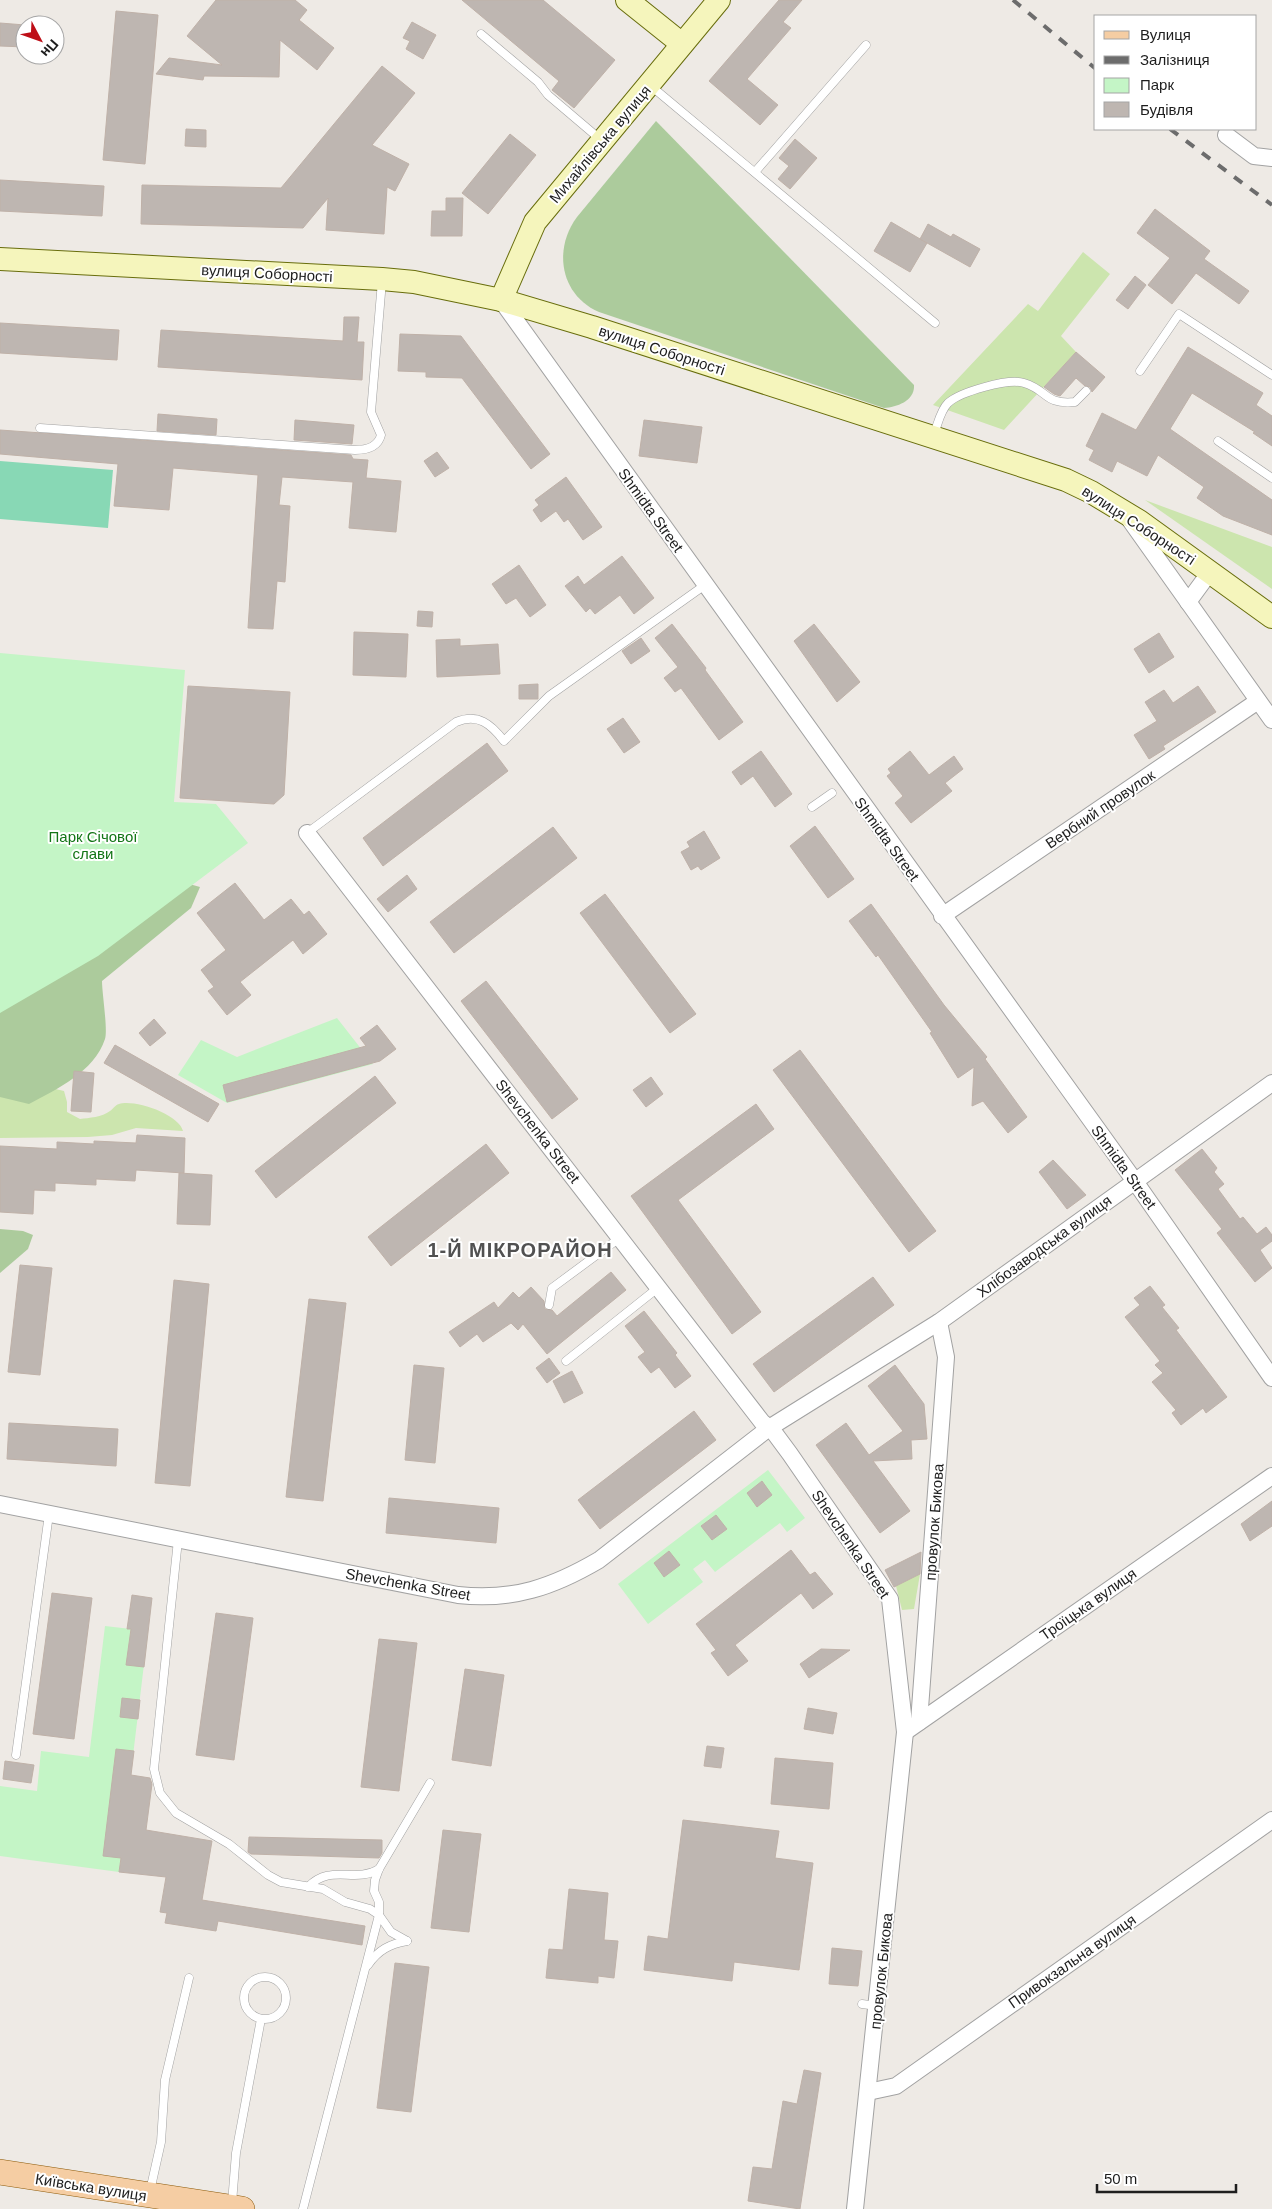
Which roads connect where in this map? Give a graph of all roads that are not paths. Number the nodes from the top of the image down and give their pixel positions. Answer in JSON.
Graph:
{"nodes":[{"id":1,"x":627,"y":0,"type":"edge"},
{"id":2,"x":718,"y":0,"type":"edge"},
{"id":3,"x":481,"y":34,"type":"dead end"},
{"id":4,"x":682,"y":44,"type":"junction"},
{"id":5,"x":866,"y":45,"type":"dead end"},
{"id":6,"x":649,"y":84,"type":"junction"},
{"id":7,"x":1226,"y":135,"type":"dead end"},
{"id":8,"x":602,"y":141,"type":"junction"},
{"id":9,"x":1272,"y":158,"type":"edge"},
{"id":10,"x":755,"y":172,"type":"junction"},
{"id":11,"x":0,"y":258,"type":"edge"},
{"id":12,"x":382,"y":279,"type":"junction"},
{"id":13,"x":501,"y":300,"type":"junction"},
{"id":14,"x":935,"y":323,"type":"dead end"},
{"id":15,"x":1140,"y":371,"type":"dead end"},
{"id":16,"x":1272,"y":375,"type":"edge"},
{"id":17,"x":1086,"y":391,"type":"dead end"},
{"id":18,"x":40,"y":428,"type":"dead end"},
{"id":19,"x":933,"y":437,"type":"junction"},
{"id":20,"x":1218,"y":441,"type":"dead end"},
{"id":21,"x":1272,"y":478,"type":"edge"},
{"id":22,"x":1125,"y":512,"type":"junction"},
{"id":23,"x":1210,"y":572,"type":"junction"},
{"id":24,"x":705,"y":585,"type":"junction"},
{"id":25,"x":1188,"y":602,"type":"junction"},
{"id":26,"x":1272,"y":617,"type":"edge"},
{"id":27,"x":1258,"y":701,"type":"junction"},
{"id":28,"x":1272,"y":720,"type":"edge"},
{"id":29,"x":832,"y":793,"type":"dead end"},
{"id":30,"x":812,"y":807,"type":"dead end"},
{"id":31,"x":307,"y":833,"type":"joint"},
{"id":32,"x":942,"y":916,"type":"junction"},
{"id":33,"x":1272,"y":1083,"type":"edge"},
{"id":34,"x":1134,"y":1180,"type":"junction"},
{"id":35,"x":621,"y":1237,"type":"junction"},
{"id":36,"x":659,"y":1287,"type":"junction"},
{"id":37,"x":549,"y":1305,"type":"dead end"},
{"id":38,"x":939,"y":1322,"type":"junction"},
{"id":39,"x":566,"y":1361,"type":"dead end"},
{"id":40,"x":1272,"y":1378,"type":"edge"},
{"id":41,"x":769,"y":1428,"type":"junction"},
{"id":42,"x":1272,"y":1476,"type":"edge"},
{"id":43,"x":0,"y":1504,"type":"edge"},
{"id":44,"x":49,"y":1514,"type":"junction"},
{"id":45,"x":178,"y":1540,"type":"junction"},
{"id":46,"x":919,"y":1722,"type":"junction"},
{"id":47,"x":905,"y":1732,"type":"junction"},
{"id":48,"x":16,"y":1755,"type":"dead end"},
{"id":49,"x":430,"y":1783,"type":"dead end"},
{"id":50,"x":1272,"y":1820,"type":"edge"},
{"id":51,"x":379,"y":1869,"type":"junction"},
{"id":52,"x":308,"y":1888,"type":"junction"},
{"id":53,"x":379,"y":1915,"type":"junction"},
{"id":54,"x":365,"y":1971,"type":"junction"},
{"id":55,"x":189,"y":1978,"type":"dead end"},
{"id":56,"x":261,"y":2019,"type":"junction"},
{"id":57,"x":868,"y":2092,"type":"junction"},
{"id":58,"x":0,"y":2172,"type":"edge"},
{"id":59,"x":149,"y":2195,"type":"junction"},
{"id":60,"x":237,"y":2208,"type":"edge"},
{"id":61,"x":303,"y":2209,"type":"edge"},
{"id":62,"x":855,"y":2209,"type":"edge"}],
"edges":[{"from":1,"to":4,"type":"main road"},
{"from":2,"to":4,"type":"main road","name":"Михайлівська вулиця"},
{"from":3,"to":8,"type":"lane"},
{"from":4,"to":6,"type":"main road","name":"Михайлівська вулиця"},
{"from":5,"to":10,"type":"lane"},
{"from":6,"to":8,"type":"main road","name":"Михайлівська вулиця"},
{"from":6,"to":10,"type":"lane"},
{"from":7,"to":9,"type":"street"},
{"from":8,"to":13,"type":"main road","name":"Михайлівська вулиця"},
{"from":10,"to":14,"type":"lane"},
{"from":11,"to":12,"type":"main road","name":"вулиця Соборності"},
{"from":12,"to":13,"type":"main road","name":"вулиця Соборності"},
{"from":12,"to":18,"type":"lane"},
{"from":13,"to":19,"type":"main road","name":"вулиця Соборності"},
{"from":13,"to":24,"type":"street","name":"Shmidta Street"},
{"from":15,"to":16,"type":"lane"},
{"from":17,"to":19,"type":"lane"},
{"from":19,"to":22,"type":"main road","name":"вулиця Соборності"},
{"from":20,"to":21,"type":"lane"},
{"from":22,"to":23,"type":"main road","name":"вулиця Соборності"},
{"from":22,"to":25,"type":"street"},
{"from":23,"to":25,"type":"street"},
{"from":23,"to":26,"type":"main road","name":"вулиця Соборності"},
{"from":24,"to":31,"type":"lane"},
{"from":24,"to":32,"type":"street","name":"Shmidta Street"},
{"from":25,"to":27,"type":"street"},
{"from":27,"to":28,"type":"street"},
{"from":27,"to":32,"type":"street","name":"Вербний провулок"},
{"from":29,"to":30,"type":"lane"},
{"from":31,"to":35,"type":"street","name":"Shevchenka Street"},
{"from":32,"to":34,"type":"street","name":"Shmidta Street"},
{"from":33,"to":34,"type":"street","name":"Хлібозаводська вулиця"},
{"from":34,"to":38,"type":"street","name":"Хлібозаводська вулиця"},
{"from":34,"to":40,"type":"street","name":"Shmidta Street"},
{"from":35,"to":36,"type":"street","name":"Shevchenka Street"},
{"from":35,"to":37,"type":"lane"},
{"from":36,"to":39,"type":"lane"},
{"from":36,"to":41,"type":"street","name":"Shevchenka Street"},
{"from":38,"to":41,"type":"street","name":"Shevchenka Street"},
{"from":38,"to":46,"type":"street","name":"провулок Бикова"},
{"from":41,"to":45,"type":"street","name":"Shevchenka Street"},
{"from":41,"to":47,"type":"street","name":"Shevchenka Street"},
{"from":42,"to":46,"type":"street","name":"Троїцька вулиця"},
{"from":43,"to":44,"type":"street","name":"Shevchenka Street"},
{"from":44,"to":45,"type":"street","name":"Shevchenka Street"},
{"from":44,"to":48,"type":"lane"},
{"from":45,"to":52,"type":"lane"},
{"from":46,"to":47,"type":"street","name":"Троїцька вулиця"},
{"from":47,"to":57,"type":"street","name":"провулок Бикова"},
{"from":49,"to":51,"type":"lane"},
{"from":50,"to":57,"type":"street","name":"Привокзальна вулиця"},
{"from":51,"to":52,"type":"lane"},
{"from":51,"to":53,"type":"lane"},
{"from":52,"to":53,"type":"lane"},
{"from":53,"to":54,"type":"lane"},
{"from":53,"to":54,"type":"lane"},
{"from":54,"to":61,"type":"lane"},
{"from":55,"to":59,"type":"lane"},
{"from":56,"to":56,"type":"lane"},
{"from":56,"to":60,"type":"lane"},
{"from":57,"to":62,"type":"street","name":"провулок Бикова"},
{"from":58,"to":59,"type":"main road","name":"Київська вулиця"},
{"from":59,"to":60,"type":"main road","name":"Київська вулиця"}]}
